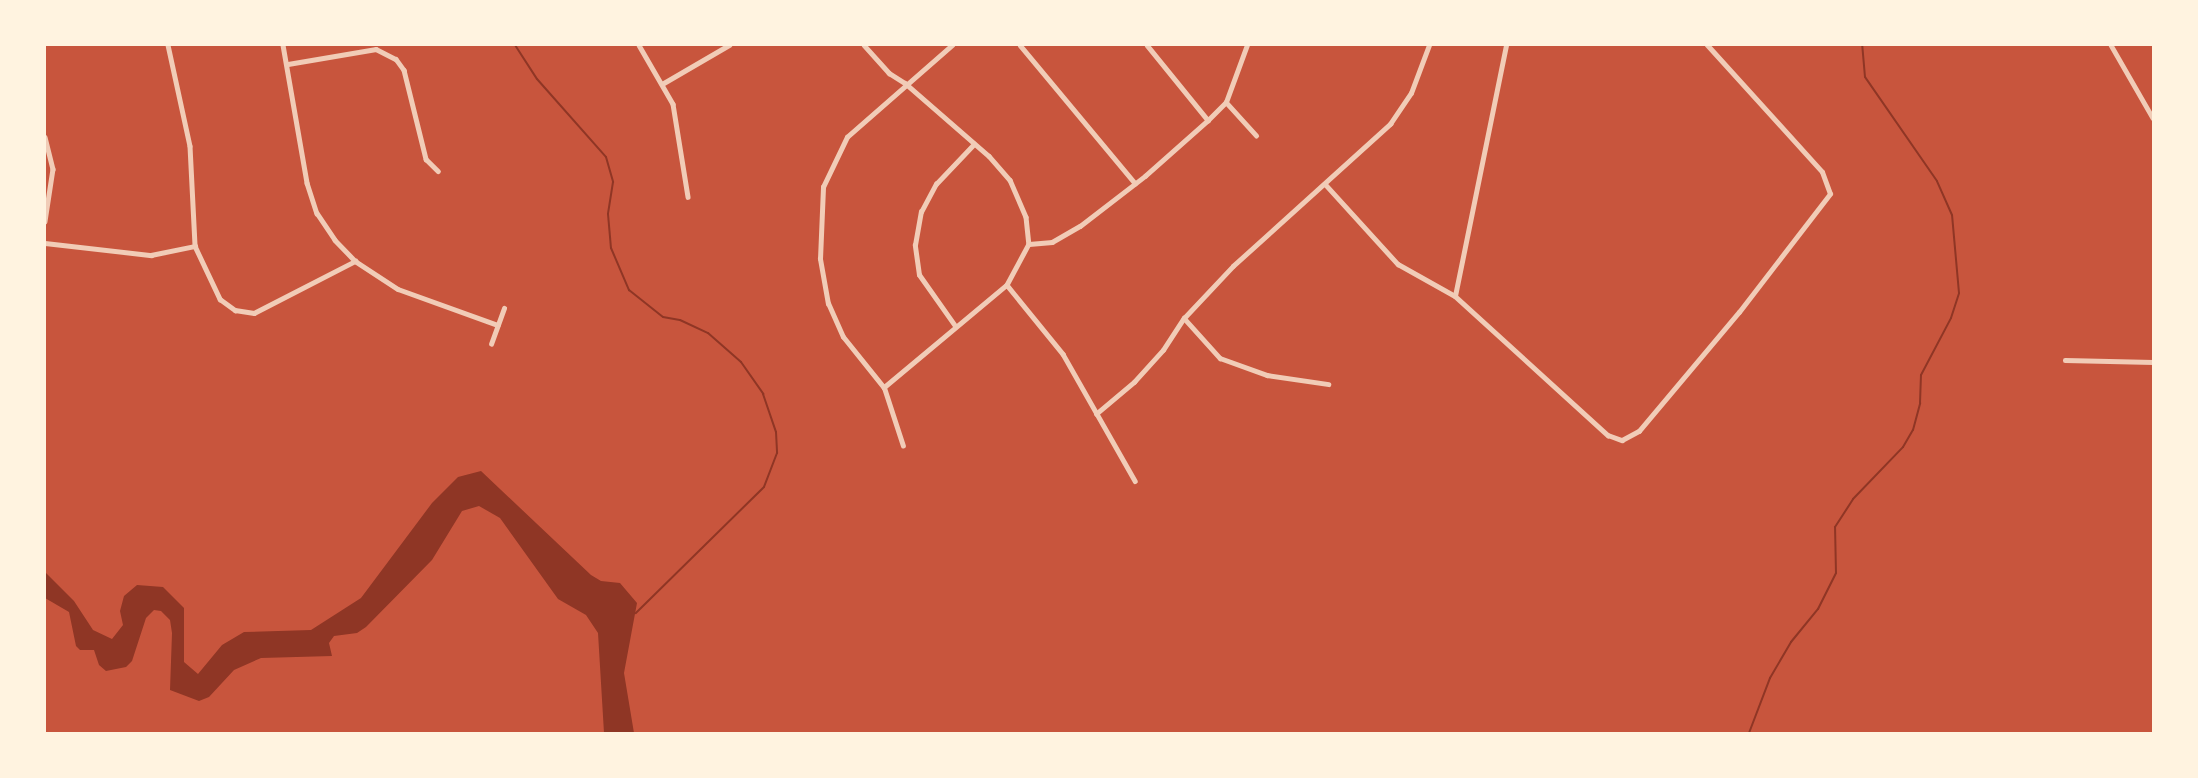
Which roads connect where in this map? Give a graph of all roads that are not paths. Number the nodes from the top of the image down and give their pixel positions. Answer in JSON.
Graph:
{"nodes":[{"id":1,"x":168,"y":45,"type":"edge"},
{"id":2,"x":283,"y":45,"type":"edge"},
{"id":3,"x":639,"y":45,"type":"edge"},
{"id":4,"x":729,"y":45,"type":"edge"},
{"id":5,"x":864,"y":45,"type":"edge"},
{"id":6,"x":952,"y":45,"type":"edge"},
{"id":7,"x":1020,"y":45,"type":"edge"},
{"id":8,"x":1147,"y":45,"type":"edge"},
{"id":9,"x":1247,"y":45,"type":"edge"},
{"id":10,"x":1429,"y":45,"type":"edge"},
{"id":11,"x":1506,"y":45,"type":"edge"},
{"id":12,"x":1707,"y":45,"type":"edge"},
{"id":13,"x":2110,"y":45,"type":"edge"},
{"id":14,"x":288,"y":64,"type":"junction"},
{"id":15,"x":905,"y":83,"type":"junction"},
{"id":16,"x":662,"y":84,"type":"junction"},
{"id":17,"x":1226,"y":102,"type":"junction"},
{"id":18,"x":2153,"y":118,"type":"edge"},
{"id":19,"x":1208,"y":120,"type":"junction"},
{"id":20,"x":1256,"y":135,"type":"dead end"},
{"id":21,"x":45,"y":137,"type":"edge"},
{"id":22,"x":974,"y":144,"type":"junction"},
{"id":23,"x":438,"y":171,"type":"dead end"},
{"id":24,"x":1135,"y":183,"type":"junction"},
{"id":25,"x":1326,"y":185,"type":"junction"},
{"id":26,"x":688,"y":197,"type":"dead end"},
{"id":27,"x":45,"y":221,"type":"edge"},
{"id":28,"x":45,"y":243,"type":"edge"},
{"id":29,"x":1029,"y":244,"type":"junction"},
{"id":30,"x":195,"y":246,"type":"junction"},
{"id":31,"x":355,"y":261,"type":"junction"},
{"id":32,"x":1007,"y":285,"type":"junction"},
{"id":33,"x":1455,"y":296,"type":"junction"},
{"id":34,"x":504,"y":308,"type":"dead end"},
{"id":35,"x":1184,"y":318,"type":"junction"},
{"id":36,"x":498,"y":326,"type":"junction"},
{"id":37,"x":955,"y":326,"type":"junction"},
{"id":38,"x":491,"y":344,"type":"dead end"},
{"id":39,"x":2065,"y":360,"type":"dead end"},
{"id":40,"x":2153,"y":362,"type":"edge"},
{"id":41,"x":1328,"y":384,"type":"dead end"},
{"id":42,"x":884,"y":388,"type":"junction"},
{"id":43,"x":1096,"y":414,"type":"junction"},
{"id":44,"x":903,"y":446,"type":"dead end"},
{"id":45,"x":1135,"y":482,"type":"dead end"}],
"edges":[{"from":1,"to":30,"type":"street"},
{"from":2,"to":14,"type":"street"},
{"from":3,"to":16,"type":"street"},
{"from":4,"to":16,"type":"street"},
{"from":5,"to":15,"type":"street"},
{"from":6,"to":15,"type":"street"},
{"from":7,"to":24,"type":"street"},
{"from":8,"to":19,"type":"street"},
{"from":9,"to":17,"type":"street"},
{"from":10,"to":25,"type":"street"},
{"from":11,"to":33,"type":"street"},
{"from":12,"to":33,"type":"street"},
{"from":13,"to":18,"type":"street"},
{"from":14,"to":23,"type":"street"},
{"from":14,"to":31,"type":"street"},
{"from":15,"to":22,"type":"street"},
{"from":15,"to":42,"type":"street"},
{"from":16,"to":26,"type":"street"},
{"from":17,"to":19,"type":"street"},
{"from":17,"to":20,"type":"street"},
{"from":19,"to":24,"type":"street"},
{"from":21,"to":27,"type":"street"},
{"from":22,"to":29,"type":"street"},
{"from":22,"to":37,"type":"street"},
{"from":24,"to":29,"type":"street"},
{"from":25,"to":33,"type":"street"},
{"from":25,"to":35,"type":"street"},
{"from":28,"to":30,"type":"street"},
{"from":29,"to":32,"type":"street"},
{"from":30,"to":31,"type":"street"},
{"from":31,"to":36,"type":"street"},
{"from":32,"to":37,"type":"street"},
{"from":32,"to":43,"type":"street"},
{"from":34,"to":36,"type":"street"},
{"from":35,"to":41,"type":"street"},
{"from":35,"to":43,"type":"street"},
{"from":36,"to":38,"type":"street"},
{"from":37,"to":42,"type":"street"},
{"from":39,"to":40,"type":"street"},
{"from":42,"to":44,"type":"street"},
{"from":43,"to":45,"type":"street"}]}
